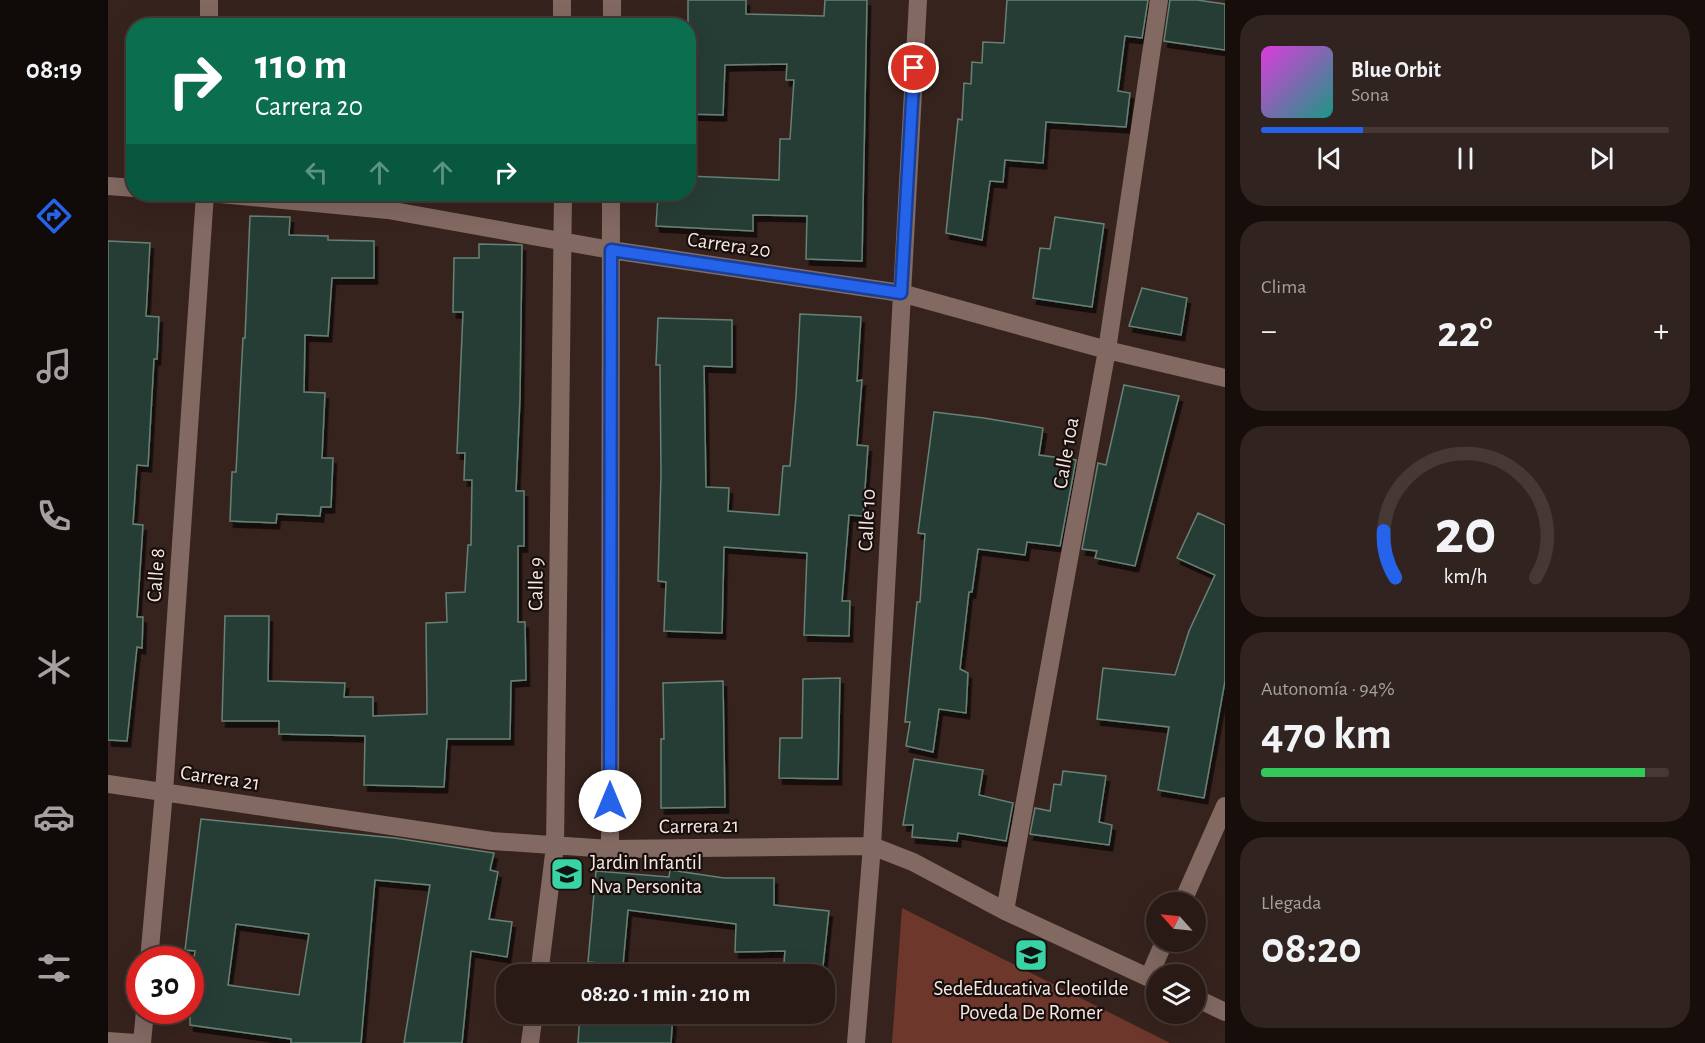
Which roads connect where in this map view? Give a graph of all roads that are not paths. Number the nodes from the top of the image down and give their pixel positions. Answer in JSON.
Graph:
{"nodes":[{"id":1,"x":209,"y":0,"type":"edge"},
{"id":2,"x":562,"y":0,"type":"edge"},
{"id":3,"x":612,"y":0,"type":"edge"},
{"id":4,"x":918,"y":0,"type":"edge"},
{"id":5,"x":1159,"y":0,"type":"edge"},
{"id":6,"x":209,"y":18,"type":"edge"},
{"id":7,"x":562,"y":18,"type":"edge"},
{"id":8,"x":612,"y":18,"type":"edge"},
{"id":9,"x":108,"y":186,"type":"edge"},
{"id":10,"x":126,"y":187,"type":"edge"},
{"id":11,"x":206,"y":201,"type":"edge"},
{"id":12,"x":294,"y":201,"type":"edge"},
{"id":13,"x":563,"y":201,"type":"edge"},
{"id":14,"x":611,"y":201,"type":"edge"},
{"id":15,"x":563,"y":242,"type":"junction"},
{"id":16,"x":611,"y":250,"type":"junction"},
{"id":17,"x":901,"y":293,"type":"junction"},
{"id":18,"x":1107,"y":350,"type":"junction"},
{"id":19,"x":1225,"y":378,"type":"edge"},
{"id":20,"x":108,"y":784,"type":"edge"},
{"id":21,"x":164,"y":792,"type":"junction"},
{"id":22,"x":1225,"y":806,"type":"edge"},
{"id":23,"x":555,"y":846,"type":"junction"},
{"id":24,"x":872,"y":846,"type":"junction"},
{"id":25,"x":610,"y":849,"type":"junction"},
{"id":26,"x":1187,"y":892,"type":"edge"},
{"id":27,"x":1005,"y":911,"type":"junction"},
{"id":28,"x":150,"y":946,"type":"edge"},
{"id":29,"x":539,"y":964,"type":"edge"},
{"id":30,"x":1146,"y":976,"type":"edge"},
{"id":31,"x":1206,"y":1003,"type":"edge"},
{"id":32,"x":1225,"y":1012,"type":"edge"},
{"id":33,"x":144,"y":1024,"type":"edge"},
{"id":34,"x":533,"y":1024,"type":"edge"},
{"id":35,"x":108,"y":1041,"type":"edge"},
{"id":36,"x":136,"y":1043,"type":"edge"},
{"id":37,"x":142,"y":1043,"type":"edge"},
{"id":38,"x":530,"y":1043,"type":"edge"},
{"id":39,"x":856,"y":1043,"type":"edge"}],
"edges":[{"from":1,"to":6,"type":"street"},
{"from":2,"to":7,"type":"street"},
{"from":3,"to":8,"type":"street"},
{"from":4,"to":17,"type":"street","name":"Calle 10"},
{"from":5,"to":18,"type":"street","name":"Calle 10a"},
{"from":9,"to":10,"type":"street"},
{"from":11,"to":21,"type":"street","name":"Calle 8"},
{"from":12,"to":15,"type":"street","name":"Carrera 20"},
{"from":13,"to":15,"type":"street","name":"Calle 9"},
{"from":14,"to":16,"type":"street"},
{"from":15,"to":16,"type":"street","name":"Carrera 20"},
{"from":15,"to":23,"type":"street","name":"Calle 9"},
{"from":16,"to":17,"type":"street","name":"Carrera 20"},
{"from":16,"to":25,"type":"street"},
{"from":17,"to":18,"type":"street","name":"Carrera 20"},
{"from":17,"to":24,"type":"street","name":"Calle 10"},
{"from":18,"to":19,"type":"street","name":"Carrera 20"},
{"from":18,"to":27,"type":"street","name":"Calle 10a"},
{"from":20,"to":21,"type":"street","name":"Carrera 21"},
{"from":21,"to":23,"type":"street","name":"Carrera 21"},
{"from":21,"to":28,"type":"street","name":"Calle 8"},
{"from":22,"to":26,"type":"street"},
{"from":23,"to":25,"type":"street","name":"Carrera 21"},
{"from":23,"to":29,"type":"street","name":"Calle 9"},
{"from":24,"to":25,"type":"street","name":"Carrera 21"},
{"from":24,"to":27,"type":"street","name":"Carrera 21"},
{"from":24,"to":39,"type":"street","name":"Calle 10"},
{"from":27,"to":30,"type":"street","name":"Carrera 21"},
{"from":31,"to":32,"type":"street"},
{"from":33,"to":37,"type":"street"},
{"from":34,"to":38,"type":"street"},
{"from":35,"to":36,"type":"street"}]}
